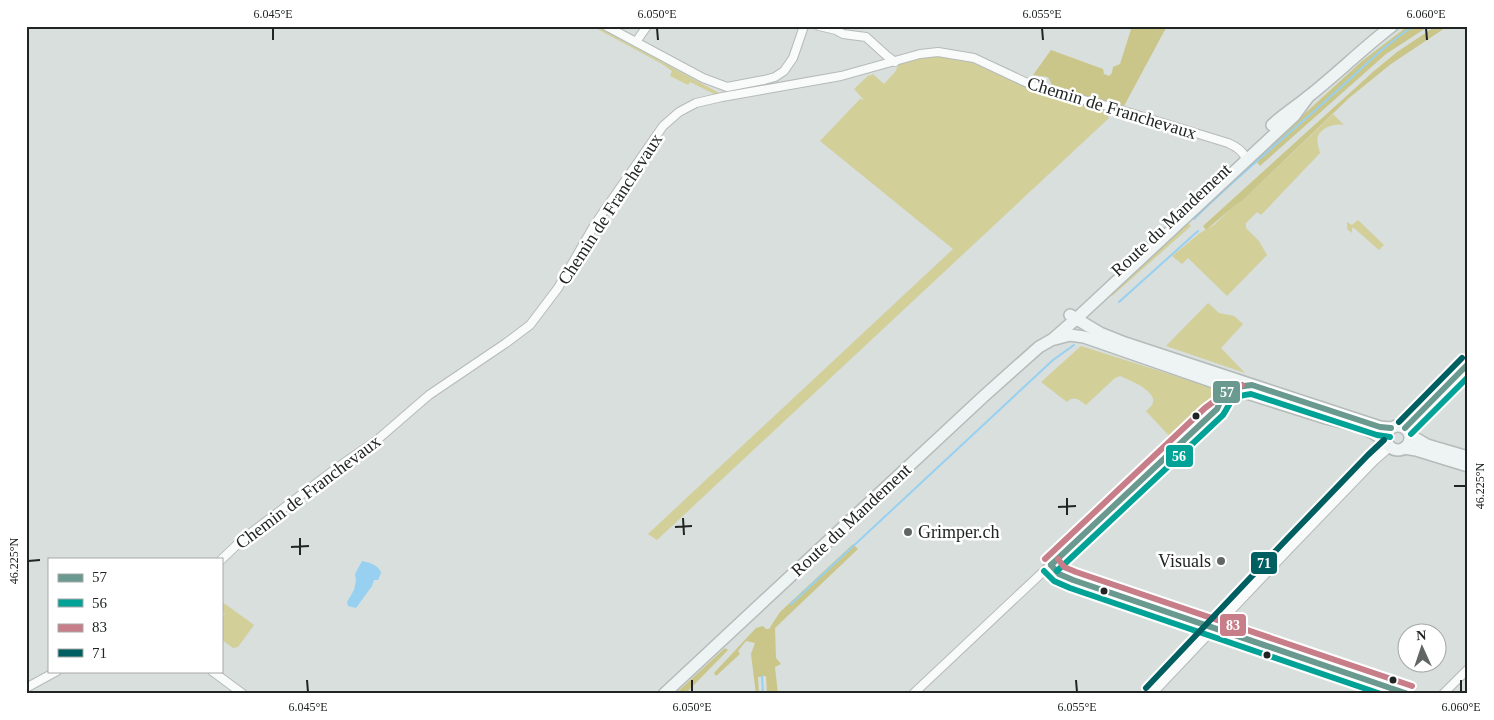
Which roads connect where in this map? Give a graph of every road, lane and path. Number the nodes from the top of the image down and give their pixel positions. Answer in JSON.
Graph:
{"nodes":[{"id":1,"x":606,"y":26,"type":"edge"},
{"id":2,"x":647,"y":26,"type":"edge"},
{"id":3,"x":804,"y":26,"type":"edge"},
{"id":4,"x":819,"y":26,"type":"edge"},
{"id":5,"x":1392,"y":26,"type":"edge"},
{"id":6,"x":636,"y":42,"type":"junction"},
{"id":7,"x":895,"y":62,"type":"junction"},
{"id":8,"x":1244,"y":157,"type":"junction"},
{"id":9,"x":1092,"y":304,"type":"junction"},
{"id":10,"x":1072,"y":319,"type":"junction"},
{"id":11,"x":1090,"y":326,"type":"junction"},
{"id":12,"x":1084,"y":337,"type":"junction"},
{"id":13,"x":1053,"y":339,"type":"junction"},
{"id":14,"x":1039,"y":347,"type":"junction"},
{"id":15,"x":1468,"y":364,"type":"edge"},
{"id":16,"x":1231,"y":388,"type":"junction"},
{"id":17,"x":1249,"y":389,"type":"junction"},
{"id":18,"x":1217,"y":409,"type":"junction"},
{"id":19,"x":1391,"y":428,"type":"junction"},
{"id":20,"x":1407,"y":431,"type":"junction"},
{"id":21,"x":1388,"y":444,"type":"junction"},
{"id":22,"x":1404,"y":448,"type":"junction"},
{"id":23,"x":1468,"y":457,"type":"edge"},
{"id":24,"x":1468,"y":466,"type":"edge"},
{"id":25,"x":222,"y":559,"type":"edge"},
{"id":26,"x":1051,"y":565,"type":"junction"},
{"id":27,"x":1215,"y":628,"type":"junction"},
{"id":28,"x":1468,"y":669,"type":"edge"},
{"id":29,"x":55,"y":672,"type":"edge"},
{"id":30,"x":213,"y":672,"type":"edge"},
{"id":31,"x":26,"y":688,"type":"edge"},
{"id":32,"x":243,"y":694,"type":"edge"},
{"id":33,"x":664,"y":694,"type":"edge"},
{"id":34,"x":913,"y":694,"type":"edge"},
{"id":35,"x":1152,"y":694,"type":"edge"},
{"id":36,"x":1410,"y":694,"type":"edge"},
{"id":37,"x":1443,"y":694,"type":"edge"}],
"edges":[{"from":1,"to":6,"type":"street"},
{"from":2,"to":6,"type":"street"},
{"from":3,"to":6,"type":"street"},
{"from":4,"to":7,"type":"street"},
{"from":5,"to":8,"type":"main road","name":"Route du Mandement"},
{"from":7,"to":8,"type":"street","name":"Chemin de Franchevaux"},
{"from":7,"to":25,"type":"street","name":"Chemin de Franchevaux"},
{"from":8,"to":9,"type":"main road","name":"Route du Mandement"},
{"from":8,"to":10,"type":"main road","name":"Route du Mandement"},
{"from":9,"to":10,"type":"main road","name":"Route du Mandement"},
{"from":9,"to":11,"type":"main road"},
{"from":10,"to":11,"type":"main road"},
{"from":10,"to":12,"type":"main road"},
{"from":10,"to":13,"type":"main road","name":"Route du Mandement"},
{"from":10,"to":14,"type":"main road","name":"Route du Mandement"},
{"from":11,"to":17,"type":"main road"},
{"from":12,"to":13,"type":"main road"},
{"from":12,"to":16,"type":"main road"},
{"from":13,"to":14,"type":"main road","name":"Route du Mandement"},
{"from":14,"to":33,"type":"main road","name":"Route du Mandement"},
{"from":15,"to":20,"type":"street"},
{"from":16,"to":17,"type":"main road"},
{"from":16,"to":18,"type":"street"},
{"from":17,"to":18,"type":"street"},
{"from":17,"to":19,"type":"main road"},
{"from":17,"to":21,"type":"main road"},
{"from":18,"to":26,"type":"street"},
{"from":19,"to":20,"type":"main road"},
{"from":19,"to":21,"type":"main road"},
{"from":20,"to":22,"type":"main road"},
{"from":20,"to":23,"type":"main road"},
{"from":21,"to":22,"type":"main road"},
{"from":21,"to":27,"type":"street"},
{"from":22,"to":24,"type":"main road"},
{"from":26,"to":27,"type":"street"},
{"from":26,"to":34,"type":"street"},
{"from":27,"to":35,"type":"street"},
{"from":27,"to":36,"type":"street"},
{"from":28,"to":37,"type":"street"},
{"from":29,"to":31,"type":"street"},
{"from":30,"to":32,"type":"street"}]}
